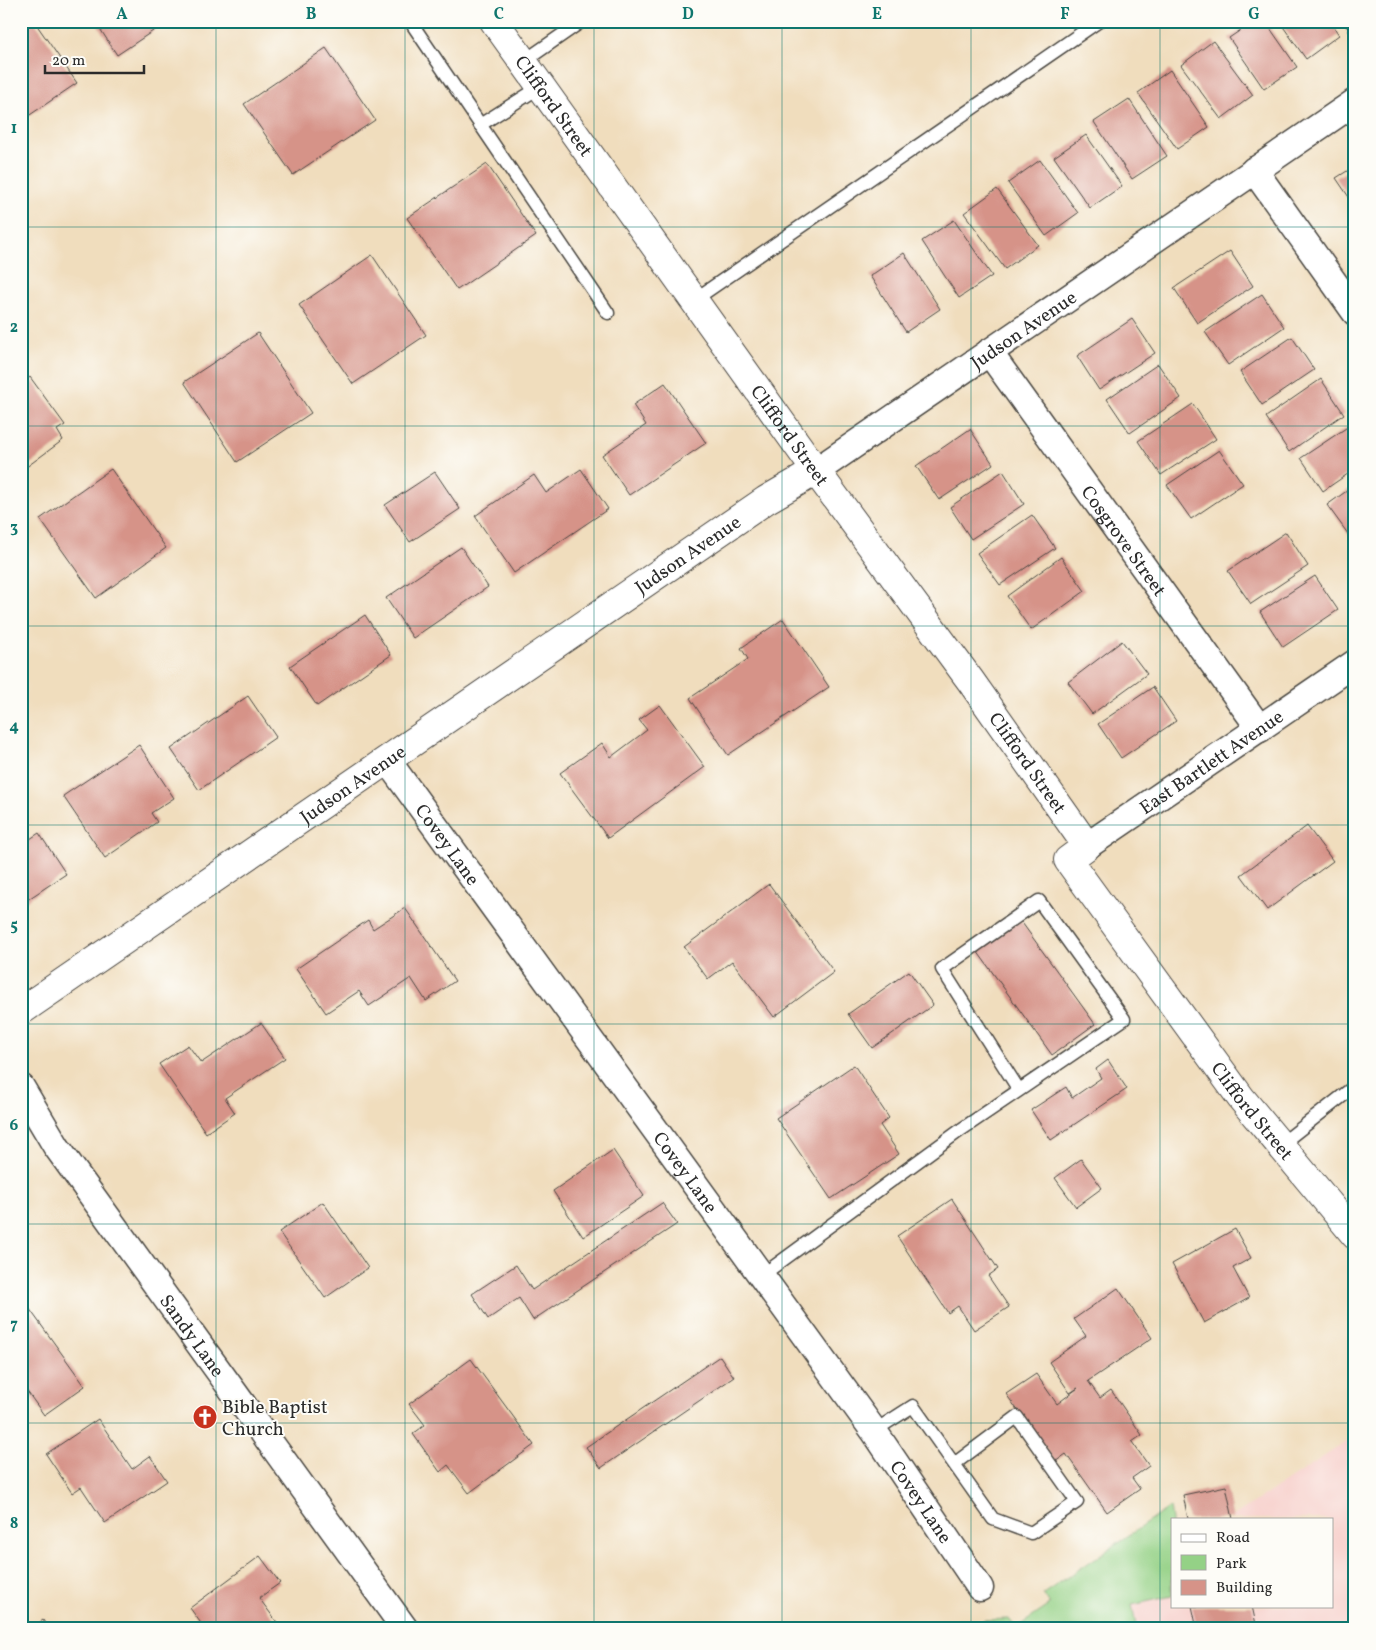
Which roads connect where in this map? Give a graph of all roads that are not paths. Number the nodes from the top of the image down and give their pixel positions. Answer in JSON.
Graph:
{"nodes":[{"id":1,"x":410,"y":21,"type":"edge"},
{"id":2,"x":494,"y":21,"type":"edge"},
{"id":3,"x":582,"y":21,"type":"edge"},
{"id":4,"x":1099,"y":21,"type":"edge"},
{"id":5,"x":523,"y":62,"type":"junction"},
{"id":6,"x":540,"y":87,"type":"junction"},
{"id":7,"x":1355,"y":102,"type":"edge"},
{"id":8,"x":480,"y":125,"type":"junction"},
{"id":9,"x":1254,"y":170,"type":"junction"},
{"id":10,"x":694,"y":300,"type":"junction"},
{"id":11,"x":1355,"y":312,"type":"edge"},
{"id":12,"x":608,"y":313,"type":"dead end"},
{"id":13,"x":990,"y":352,"type":"junction"},
{"id":14,"x":816,"y":470,"type":"junction"},
{"id":15,"x":1355,"y":663,"type":"edge"},
{"id":16,"x":1260,"y":729,"type":"junction"},
{"id":17,"x":388,"y":760,"type":"junction"},
{"id":18,"x":1077,"y":853,"type":"junction"},
{"id":19,"x":21,"y":1011,"type":"edge"},
{"id":20,"x":1355,"y":1086,"type":"edge"},
{"id":21,"x":21,"y":1087,"type":"edge"},
{"id":22,"x":1019,"y":1090,"type":"junction"},
{"id":23,"x":1280,"y":1145,"type":"junction"},
{"id":24,"x":1355,"y":1235,"type":"edge"},
{"id":25,"x":760,"y":1276,"type":"junction"},
{"id":26,"x":874,"y":1430,"type":"junction"},
{"id":27,"x":954,"y":1464,"type":"junction"},
{"id":28,"x":980,"y":1588,"type":"dead end"},
{"id":29,"x":406,"y":1629,"type":"edge"}],
"edges":[{"from":1,"to":8,"type":"lane"},
{"from":2,"to":5,"type":"street","name":"Clifford Street"},
{"from":3,"to":5,"type":"lane"},
{"from":4,"to":10,"type":"lane"},
{"from":5,"to":6,"type":"street","name":"Clifford Street"},
{"from":6,"to":8,"type":"lane"},
{"from":6,"to":10,"type":"street","name":"Clifford Street"},
{"from":7,"to":9,"type":"street","name":"Judson Avenue"},
{"from":8,"to":12,"type":"lane"},
{"from":9,"to":11,"type":"street"},
{"from":9,"to":13,"type":"street","name":"Judson Avenue"},
{"from":10,"to":14,"type":"street","name":"Clifford Street"},
{"from":13,"to":14,"type":"street","name":"Judson Avenue"},
{"from":13,"to":16,"type":"street","name":"Cosgrove Street"},
{"from":14,"to":17,"type":"street","name":"Judson Avenue"},
{"from":14,"to":18,"type":"street","name":"Clifford Street"},
{"from":15,"to":16,"type":"street","name":"East Bartlett Avenue"},
{"from":16,"to":18,"type":"street","name":"East Bartlett Avenue"},
{"from":17,"to":19,"type":"street","name":"Judson Avenue"},
{"from":17,"to":25,"type":"street","name":"Covey Lane"},
{"from":18,"to":23,"type":"street","name":"Clifford Street"},
{"from":20,"to":23,"type":"lane"},
{"from":21,"to":29,"type":"street","name":"Sandy Lane"},
{"from":22,"to":22,"type":"lane"},
{"from":22,"to":25,"type":"lane"},
{"from":23,"to":24,"type":"street","name":"Clifford Street"},
{"from":25,"to":26,"type":"street","name":"Covey Lane"},
{"from":26,"to":27,"type":"lane"},
{"from":26,"to":28,"type":"street","name":"Covey Lane"},
{"from":27,"to":27,"type":"lane"}]}
